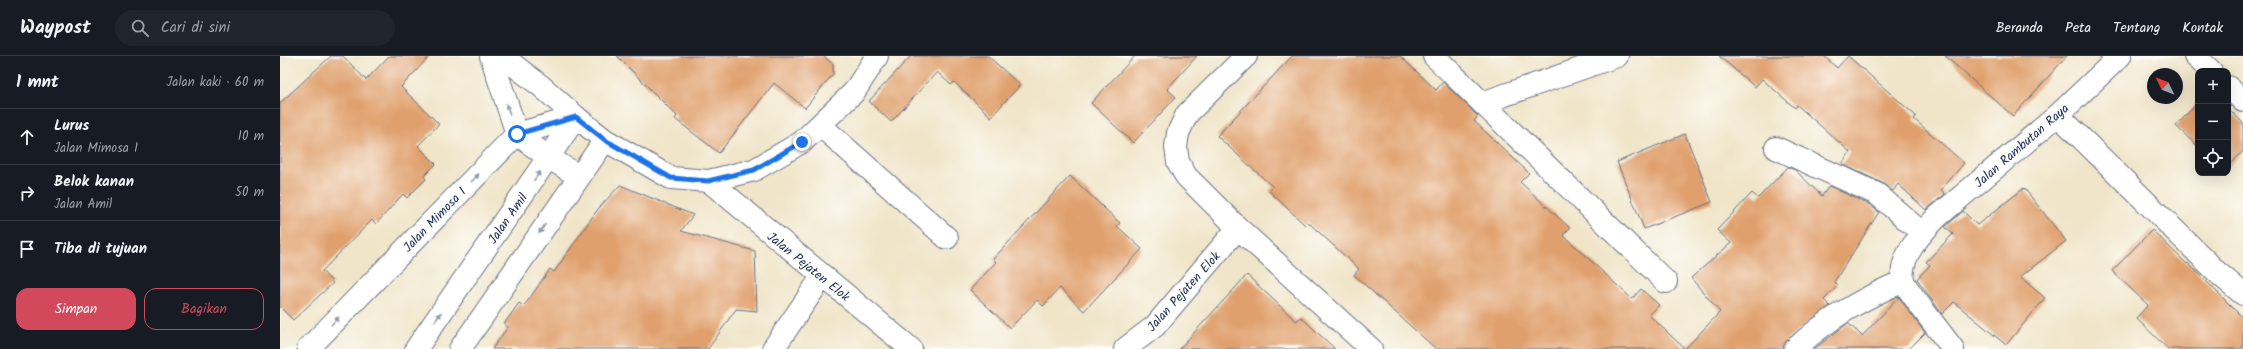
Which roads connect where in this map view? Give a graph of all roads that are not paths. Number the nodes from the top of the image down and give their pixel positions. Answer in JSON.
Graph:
{"nodes":[{"id":1,"x":491,"y":56,"type":"edge"},
{"id":2,"x":502,"y":56,"type":"edge"},
{"id":3,"x":877,"y":56,"type":"edge"},
{"id":4,"x":1246,"y":56,"type":"edge"},
{"id":5,"x":1434,"y":56,"type":"edge"},
{"id":6,"x":1617,"y":56,"type":"edge"},
{"id":7,"x":2120,"y":56,"type":"edge"},
{"id":8,"x":2195,"y":56,"type":"edge"},
{"id":9,"x":2208,"y":68,"type":"edge"},
{"id":10,"x":2231,"y":90,"type":"edge"},
{"id":11,"x":2243,"y":101,"type":"edge"},
{"id":12,"x":1482,"y":103,"type":"junction"},
{"id":13,"x":2058,"y":115,"type":"junction"},
{"id":14,"x":576,"y":117,"type":"junction"},
{"id":15,"x":820,"y":126,"type":"junction"},
{"id":16,"x":517,"y":134,"type":"junction"},
{"id":17,"x":605,"y":140,"type":"junction"},
{"id":18,"x":1776,"y":148,"type":"dead end"},
{"id":19,"x":549,"y":158,"type":"junction"},
{"id":20,"x":579,"y":176,"type":"junction"},
{"id":21,"x":708,"y":181,"type":"junction"},
{"id":22,"x":1238,"y":228,"type":"junction"},
{"id":23,"x":1922,"y":233,"type":"junction"},
{"id":24,"x":947,"y":238,"type":"dead end"},
{"id":25,"x":822,"y":277,"type":"junction"},
{"id":26,"x":1903,"y":281,"type":"junction"},
{"id":27,"x":1666,"y":282,"type":"dead end"},
{"id":28,"x":2243,"y":294,"type":"edge"},
{"id":29,"x":308,"y":349,"type":"edge"},
{"id":30,"x":416,"y":349,"type":"edge"},
{"id":31,"x":460,"y":349,"type":"edge"},
{"id":32,"x":773,"y":349,"type":"edge"},
{"id":33,"x":911,"y":349,"type":"edge"},
{"id":34,"x":1125,"y":349,"type":"edge"},
{"id":35,"x":1371,"y":349,"type":"edge"},
{"id":36,"x":1795,"y":349,"type":"edge"},
{"id":37,"x":1953,"y":349,"type":"edge"}],
"edges":[{"from":16,"to":1,"type":"street","one_way":true},
{"from":2,"to":14,"type":"street"},
{"from":3,"to":15,"type":"street"},
{"from":4,"to":22,"type":"street"},
{"from":5,"to":12,"type":"street"},
{"from":6,"to":12,"type":"street"},
{"from":7,"to":13,"type":"street","name":"Jalan Rambutan Raya"},
{"from":8,"to":9,"type":"street"},
{"from":10,"to":11,"type":"street"},
{"from":12,"to":27,"type":"street"},
{"from":13,"to":23,"type":"street","name":"Jalan Rambutan Raya"},
{"from":13,"to":28,"type":"street"},
{"from":14,"to":16,"type":"street","name":"Jalan Mimosa I"},
{"from":14,"to":17,"type":"street"},
{"from":14,"to":19,"type":"street","name":"Jalan Amil"},
{"from":15,"to":21,"type":"street"},
{"from":15,"to":24,"type":"street"},
{"from":16,"to":19,"type":"street"},
{"from":29,"to":16,"type":"street","name":"Jalan Mimosa I","one_way":true},
{"from":17,"to":20,"type":"street"},
{"from":17,"to":21,"type":"street"},
{"from":18,"to":23,"type":"street"},
{"from":19,"to":20,"type":"street"},
{"from":30,"to":19,"type":"street","name":"Jalan Amil","one_way":true},
{"from":20,"to":31,"type":"street","one_way":true},
{"from":21,"to":25,"type":"street","name":"Jalan Pejaten Elok"},
{"from":22,"to":34,"type":"street","name":"Jalan Pejaten Elok"},
{"from":22,"to":35,"type":"street"},
{"from":23,"to":26,"type":"street","name":"Jalan Rambutan Raya"},
{"from":25,"to":32,"type":"street"},
{"from":25,"to":33,"type":"street","name":"Jalan Pejaten Elok"},
{"from":26,"to":36,"type":"street"},
{"from":26,"to":37,"type":"street"}]}
